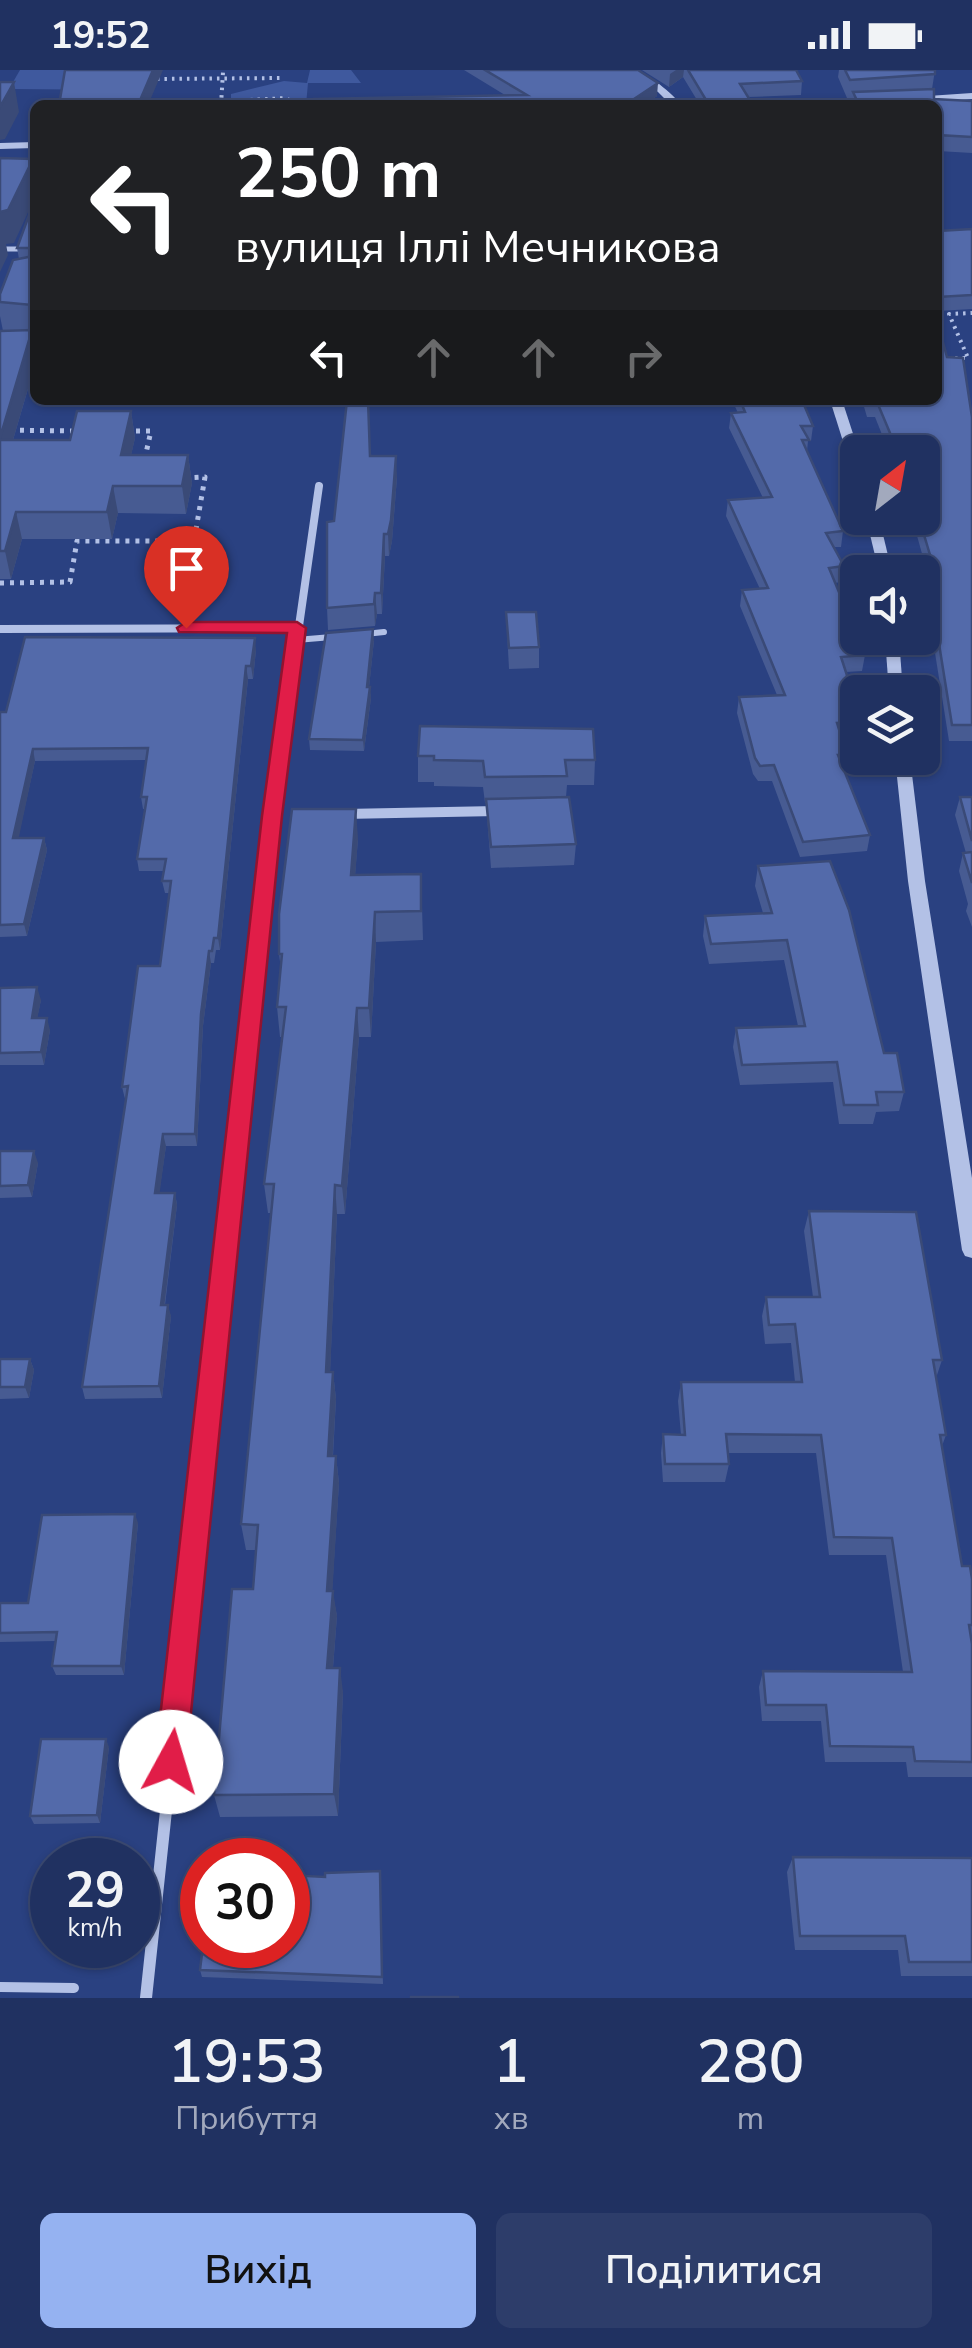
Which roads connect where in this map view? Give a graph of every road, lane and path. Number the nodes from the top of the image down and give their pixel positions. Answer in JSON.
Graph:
{"nodes":[{"id":1,"x":152,"y":70,"type":"edge"},
{"id":2,"x":628,"y":70,"type":"edge"},
{"id":3,"x":223,"y":72,"type":"edge"},
{"id":4,"x":281,"y":78,"type":"dead end"},
{"id":5,"x":222,"y":80,"type":"junction"},
{"id":6,"x":972,"y":96,"type":"edge"},
{"id":7,"x":221,"y":100,"type":"edge"},
{"id":8,"x":248,"y":100,"type":"edge"},
{"id":9,"x":292,"y":100,"type":"edge"},
{"id":10,"x":672,"y":100,"type":"edge"},
{"id":11,"x":915,"y":100,"type":"edge"},
{"id":12,"x":30,"y":145,"type":"edge"},
{"id":13,"x":0,"y":146,"type":"edge"},
{"id":14,"x":0,"y":249,"type":"edge"},
{"id":15,"x":30,"y":250,"type":"edge"},
{"id":16,"x":972,"y":313,"type":"edge"},
{"id":17,"x":952,"y":358,"type":"edge"},
{"id":18,"x":838,"y":405,"type":"edge"},
{"id":19,"x":0,"y":430,"type":"edge"},
{"id":20,"x":95,"y":430,"type":"edge"},
{"id":21,"x":114,"y":430,"type":"edge"},
{"id":22,"x":847,"y":435,"type":"edge"},
{"id":23,"x":173,"y":478,"type":"edge"},
{"id":24,"x":140,"y":479,"type":"edge"},
{"id":25,"x":319,"y":486,"type":"dead end"},
{"id":26,"x":0,"y":583,"type":"edge"},
{"id":27,"x":0,"y":628,"type":"edge"},
{"id":28,"x":384,"y":632,"type":"dead end"},
{"id":29,"x":297,"y":634,"type":"junction"},
{"id":30,"x":903,"y":775,"type":"edge"},
{"id":31,"x":508,"y":811,"type":"edge"},
{"id":32,"x":331,"y":814,"type":"edge"},
{"id":33,"x":292,"y":815,"type":"edge"},
{"id":34,"x":272,"y":816,"type":"junction"},
{"id":35,"x":972,"y":1250,"type":"edge"},
{"id":36,"x":0,"y":1987,"type":"edge"},
{"id":37,"x":74,"y":1988,"type":"dead end"},
{"id":38,"x":146,"y":1998,"type":"edge"}],
"edges":[{"from":1,"to":5,"type":"path"},
{"from":2,"to":10,"type":"street"},
{"from":3,"to":5,"type":"path"},
{"from":4,"to":5,"type":"path"},
{"from":5,"to":7,"type":"path"},
{"from":6,"to":11,"type":"street"},
{"from":8,"to":9,"type":"path"},
{"from":12,"to":13,"type":"street"},
{"from":14,"to":15,"type":"lane"},
{"from":16,"to":17,"type":"path"},
{"from":18,"to":22,"type":"street"},
{"from":19,"to":20,"type":"path"},
{"from":21,"to":24,"type":"path"},
{"from":23,"to":26,"type":"path"},
{"from":25,"to":29,"type":"street"},
{"from":27,"to":29,"type":"street"},
{"from":28,"to":29,"type":"lane"},
{"from":29,"to":34,"type":"street"},
{"from":30,"to":35,"type":"street"},
{"from":31,"to":32,"type":"street"},
{"from":33,"to":34,"type":"street"},
{"from":34,"to":38,"type":"street"},
{"from":36,"to":37,"type":"lane"}]}
